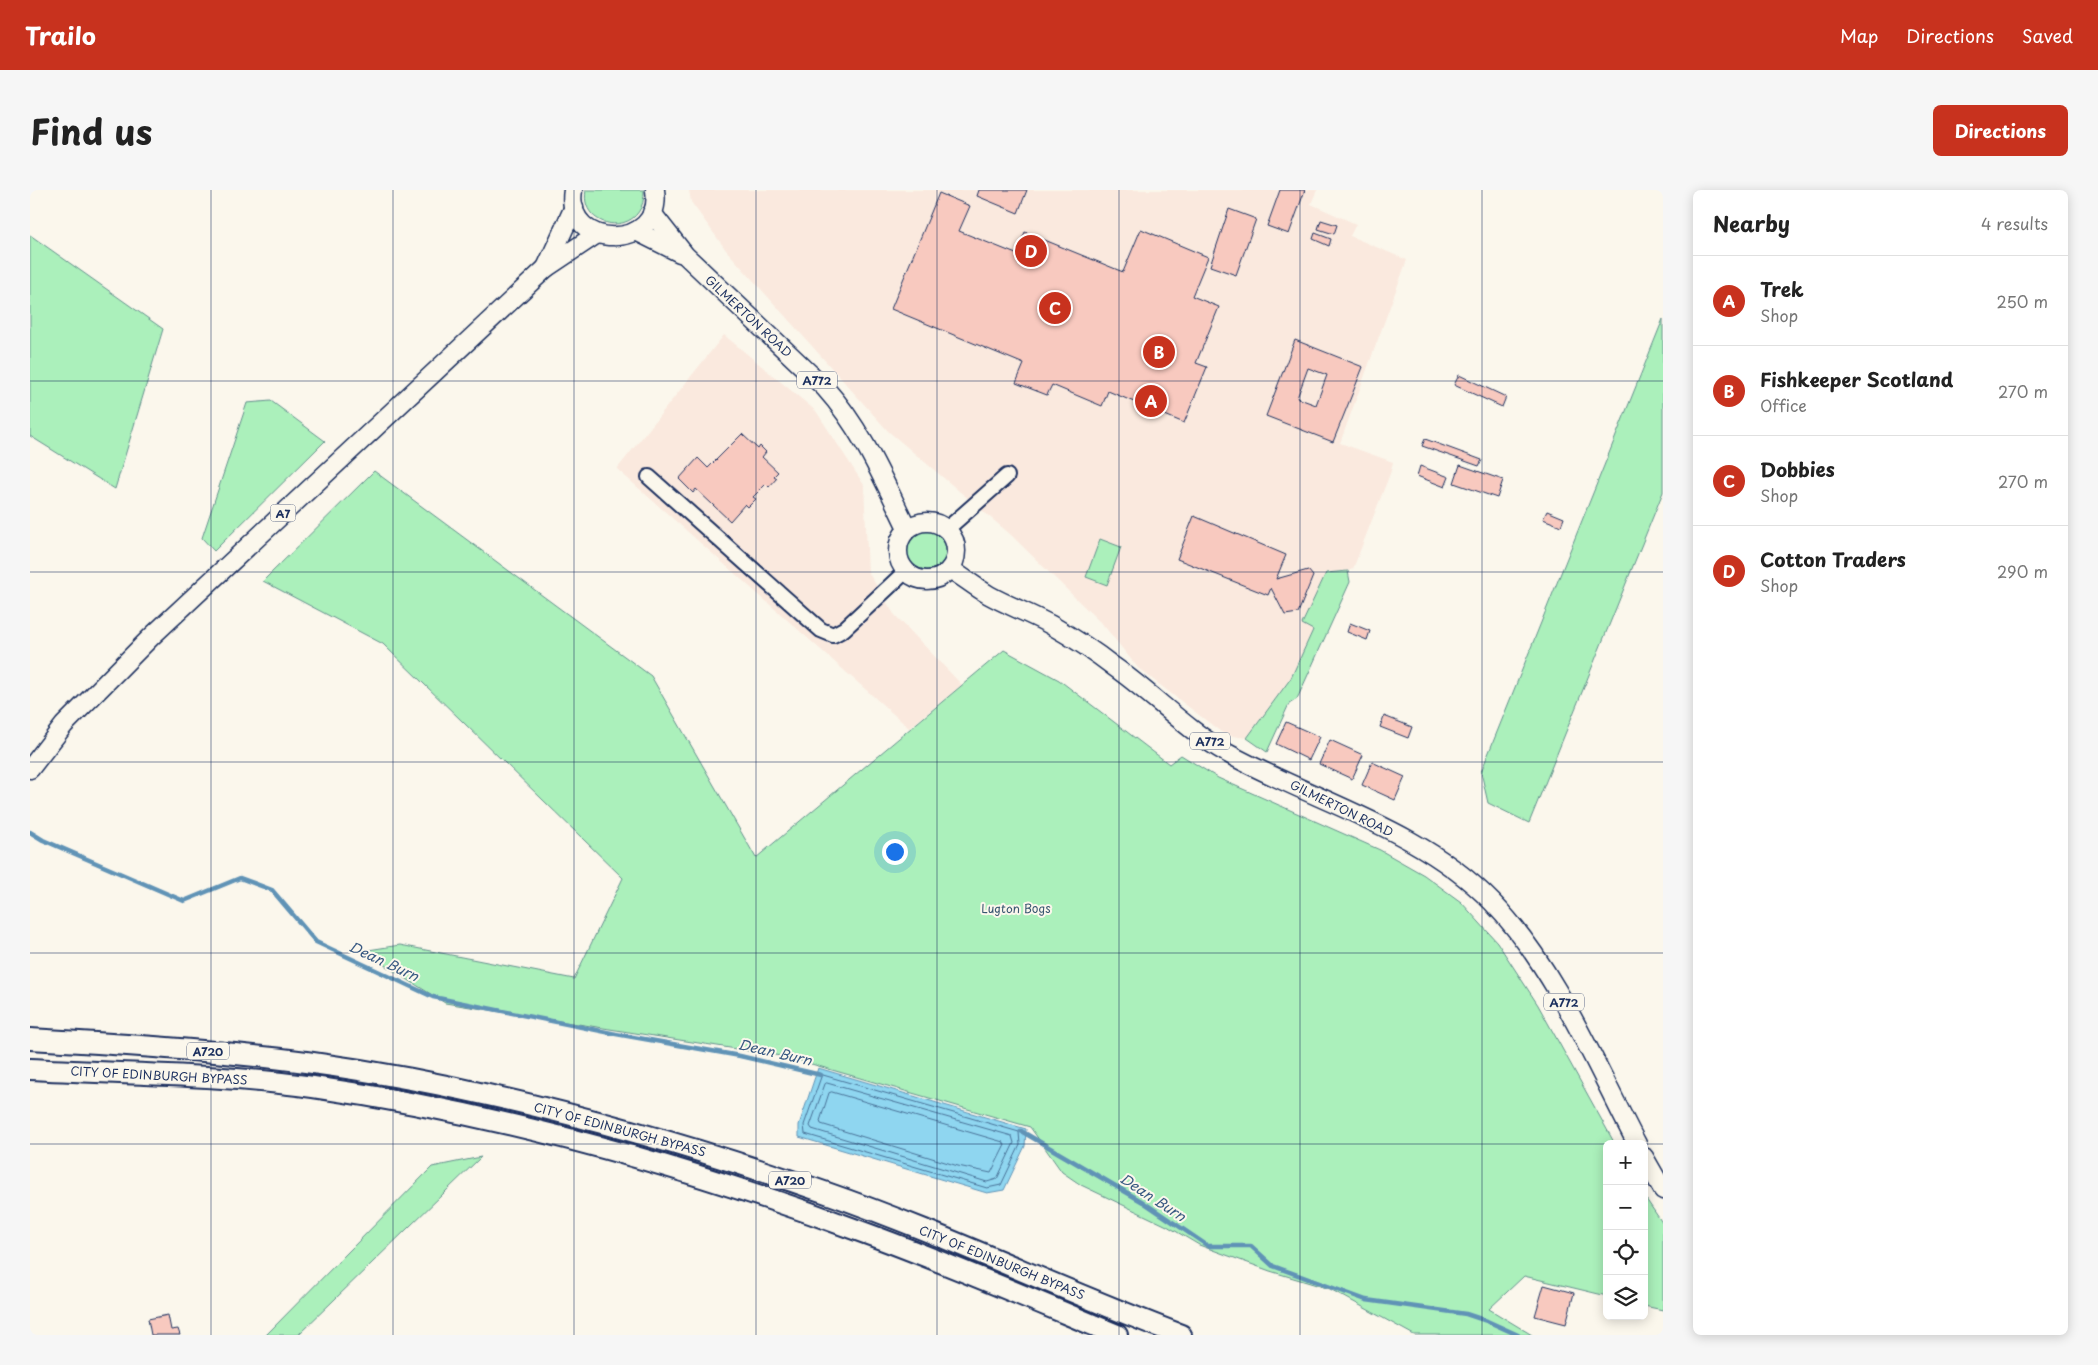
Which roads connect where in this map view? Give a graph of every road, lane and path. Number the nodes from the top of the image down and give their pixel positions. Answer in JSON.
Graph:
{"nodes":[{"id":1,"x":655,"y":190,"type":"edge"},
{"id":2,"x":573,"y":198,"type":"edge"},
{"id":3,"x":652,"y":214,"type":"junction"},
{"id":4,"x":636,"y":231,"type":"junction"},
{"id":5,"x":597,"y":234,"type":"junction"},
{"id":6,"x":685,"y":255,"type":"junction"},
{"id":7,"x":546,"y":268,"type":"junction"},
{"id":8,"x":1007,"y":476,"type":"dead end"},
{"id":9,"x":649,"y":477,"type":"dead end"},
{"id":10,"x":908,"y":528,"type":"junction"},
{"id":11,"x":947,"y":529,"type":"junction"},
{"id":12,"x":950,"y":569,"type":"junction"},
{"id":13,"x":906,"y":572,"type":"junction"},
{"id":14,"x":30,"y":769,"type":"edge"},
{"id":15,"x":30,"y":1039,"type":"edge"},
{"id":16,"x":30,"y":1069,"type":"edge"},
{"id":17,"x":1635,"y":1140,"type":"edge"},
{"id":18,"x":1648,"y":1164,"type":"edge"},
{"id":19,"x":1663,"y":1190,"type":"edge"},
{"id":20,"x":1117,"y":1335,"type":"edge"},
{"id":21,"x":1181,"y":1335,"type":"edge"}],
"edges":[{"from":1,"to":3,"type":"main road"},
{"from":2,"to":5,"type":"main road"},
{"from":2,"to":7,"type":"main road","number":"A7"},
{"from":3,"to":4,"type":"main road"},
{"from":3,"to":6,"type":"main road","name":"GILMERTON ROAD","number":"A772"},
{"from":4,"to":5,"type":"main road"},
{"from":4,"to":6,"type":"main road","name":"GILMERTON ROAD","number":"A772"},
{"from":5,"to":7,"type":"main road","number":"A7"},
{"from":6,"to":10,"type":"main road","name":"GILMERTON ROAD","number":"A772"},
{"from":7,"to":14,"type":"main road","number":"A7"},
{"from":8,"to":11,"type":"street"},
{"from":9,"to":13,"type":"street"},
{"from":10,"to":11,"type":"main road"},
{"from":10,"to":13,"type":"main road"},
{"from":11,"to":12,"type":"main road"},
{"from":12,"to":13,"type":"main road"},
{"from":12,"to":17,"type":"main road","name":"GILMERTON ROAD","number":"A772"},
{"from":15,"to":21,"type":"highway","name":"CITY OF EDINBURGH BYPASS","number":"A720"},
{"from":16,"to":20,"type":"highway","name":"CITY OF EDINBURGH BYPASS","number":"A720"},
{"from":18,"to":19,"type":"main road"}]}
